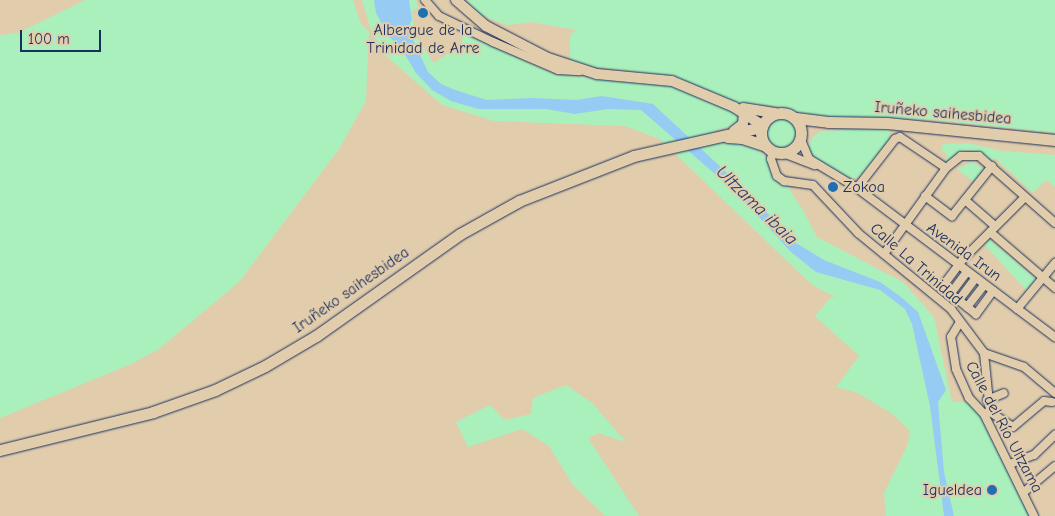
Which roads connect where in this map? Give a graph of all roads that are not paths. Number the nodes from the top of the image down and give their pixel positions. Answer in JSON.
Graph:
{"nodes":[{"id":1,"x":425,"y":0,"type":"edge"},
{"id":2,"x":456,"y":0,"type":"edge"},
{"id":3,"x":582,"y":71,"type":"junction"},
{"id":4,"x":734,"y":107,"type":"junction"},
{"id":5,"x":744,"y":112,"type":"junction"},
{"id":6,"x":775,"y":113,"type":"junction"},
{"id":7,"x":796,"y":118,"type":"junction"},
{"id":8,"x":828,"y":122,"type":"junction"},
{"id":9,"x":762,"y":126,"type":"junction"},
{"id":10,"x":734,"y":132,"type":"junction"},
{"id":11,"x":801,"y":137,"type":"junction"},
{"id":12,"x":709,"y":138,"type":"junction"},
{"id":13,"x":1055,"y":140,"type":"edge"},
{"id":14,"x":774,"y":150,"type":"junction"},
{"id":15,"x":819,"y":166,"type":"junction"},
{"id":16,"x":992,"y":166,"type":"junction"},
{"id":17,"x":946,"y":168,"type":"junction"},
{"id":18,"x":857,"y":188,"type":"junction"},
{"id":19,"x":927,"y":197,"type":"junction"},
{"id":20,"x":1025,"y":197,"type":"junction"},
{"id":21,"x":965,"y":200,"type":"junction"},
{"id":22,"x":1055,"y":222,"type":"edge"},
{"id":23,"x":905,"y":226,"type":"junction"},
{"id":24,"x":992,"y":228,"type":"junction"},
{"id":25,"x":884,"y":254,"type":"junction"},
{"id":26,"x":1055,"y":263,"type":"edge"},
{"id":27,"x":958,"y":265,"type":"junction"},
{"id":28,"x":967,"y":272,"type":"junction"},
{"id":29,"x":1043,"y":277,"type":"junction"},
{"id":30,"x":975,"y":279,"type":"junction"},
{"id":31,"x":984,"y":285,"type":"junction"},
{"id":32,"x":1055,"y":288,"type":"edge"},
{"id":33,"x":993,"y":291,"type":"junction"},
{"id":34,"x":951,"y":294,"type":"junction"},
{"id":35,"x":959,"y":300,"type":"junction"},
{"id":36,"x":968,"y":307,"type":"junction"},
{"id":37,"x":1017,"y":308,"type":"junction"},
{"id":38,"x":960,"y":322,"type":"junction"},
{"id":39,"x":1055,"y":337,"type":"edge"},
{"id":40,"x":984,"y":353,"type":"junction"},
{"id":41,"x":1004,"y":392,"type":"dead end"},
{"id":42,"x":1054,"y":399,"type":"edge"},
{"id":43,"x":987,"y":400,"type":"junction"},
{"id":44,"x":987,"y":413,"type":"junction"},
{"id":45,"x":1055,"y":435,"type":"edge"},
{"id":46,"x":0,"y":450,"type":"edge"},
{"id":47,"x":1010,"y":464,"type":"junction"},
{"id":48,"x":1055,"y":466,"type":"edge"},
{"id":49,"x":1024,"y":492,"type":"junction"},
{"id":50,"x":1034,"y":516,"type":"edge"}],
"edges":[{"from":1,"to":3,"type":"street"},
{"from":2,"to":3,"type":"main road"},
{"from":3,"to":4,"type":"main road"},
{"from":4,"to":5,"type":"main road"},
{"from":4,"to":6,"type":"main road"},
{"from":5,"to":9,"type":"main road"},
{"from":5,"to":10,"type":"main road"},
{"from":6,"to":7,"type":"highway"},
{"from":6,"to":9,"type":"highway"},
{"from":7,"to":8,"type":"highway","name":"Iruñeko saihesbidea"},
{"from":7,"to":11,"type":"highway"},
{"from":8,"to":11,"type":"highway","name":"Iruñeko saihesbidea"},
{"from":8,"to":13,"type":"highway","name":"Iruñeko saihesbidea"},
{"from":9,"to":10,"type":"highway","name":"Iruñeko saihesbidea"},
{"from":9,"to":14,"type":"highway"},
{"from":10,"to":12,"type":"highway","name":"Iruñeko saihesbidea"},
{"from":11,"to":14,"type":"highway"},
{"from":11,"to":15,"type":"street"},
{"from":12,"to":14,"type":"highway","name":"Iruñeko saihesbidea"},
{"from":12,"to":46,"type":"highway","name":"Iruñeko saihesbidea"},
{"from":14,"to":15,"type":"street"},
{"from":14,"to":25,"type":"street","name":"Calle La Trinidad"},
{"from":15,"to":18,"type":"street","name":"Avenida Irun"},
{"from":16,"to":17,"type":"street"},
{"from":16,"to":20,"type":"street"},
{"from":16,"to":21,"type":"street"},
{"from":17,"to":18,"type":"street"},
{"from":17,"to":19,"type":"street"},
{"from":18,"to":23,"type":"street","name":"Avenida Irun"},
{"from":19,"to":21,"type":"street"},
{"from":19,"to":23,"type":"street"},
{"from":20,"to":22,"type":"street"},
{"from":20,"to":24,"type":"street"},
{"from":21,"to":24,"type":"street"},
{"from":23,"to":25,"type":"street"},
{"from":23,"to":27,"type":"street","name":"Avenida Irun"},
{"from":24,"to":27,"type":"street"},
{"from":24,"to":29,"type":"street"},
{"from":25,"to":38,"type":"street","name":"Calle La Trinidad"},
{"from":26,"to":29,"type":"street"},
{"from":27,"to":28,"type":"street","name":"Avenida Irun"},
{"from":27,"to":34,"type":"street"},
{"from":28,"to":30,"type":"street","name":"Avenida Irun"},
{"from":28,"to":34,"type":"street"},
{"from":29,"to":32,"type":"street"},
{"from":29,"to":37,"type":"street"},
{"from":30,"to":31,"type":"street","name":"Avenida Irun"},
{"from":30,"to":35,"type":"street"},
{"from":31,"to":33,"type":"street","name":"Avenida Irun"},
{"from":31,"to":36,"type":"street"},
{"from":33,"to":36,"type":"street"},
{"from":33,"to":37,"type":"street","name":"Avenida Irun"},
{"from":34,"to":35,"type":"street"},
{"from":35,"to":36,"type":"street"},
{"from":37,"to":39,"type":"street","name":"Avenida Irun"},
{"from":38,"to":40,"type":"street","name":"Calle La Trinidad"},
{"from":38,"to":44,"type":"street","name":"Calle del Río Ultzama"},
{"from":40,"to":42,"type":"street"},
{"from":40,"to":43,"type":"street"},
{"from":41,"to":43,"type":"street"},
{"from":42,"to":44,"type":"street"},
{"from":43,"to":44,"type":"street"},
{"from":44,"to":47,"type":"street","name":"Calle del Río Ultzama"},
{"from":45,"to":47,"type":"street"},
{"from":47,"to":49,"type":"street","name":"Calle del Río Ultzama"},
{"from":48,"to":49,"type":"street"},
{"from":49,"to":50,"type":"street","name":"Calle del Río Ultzama"}]}
